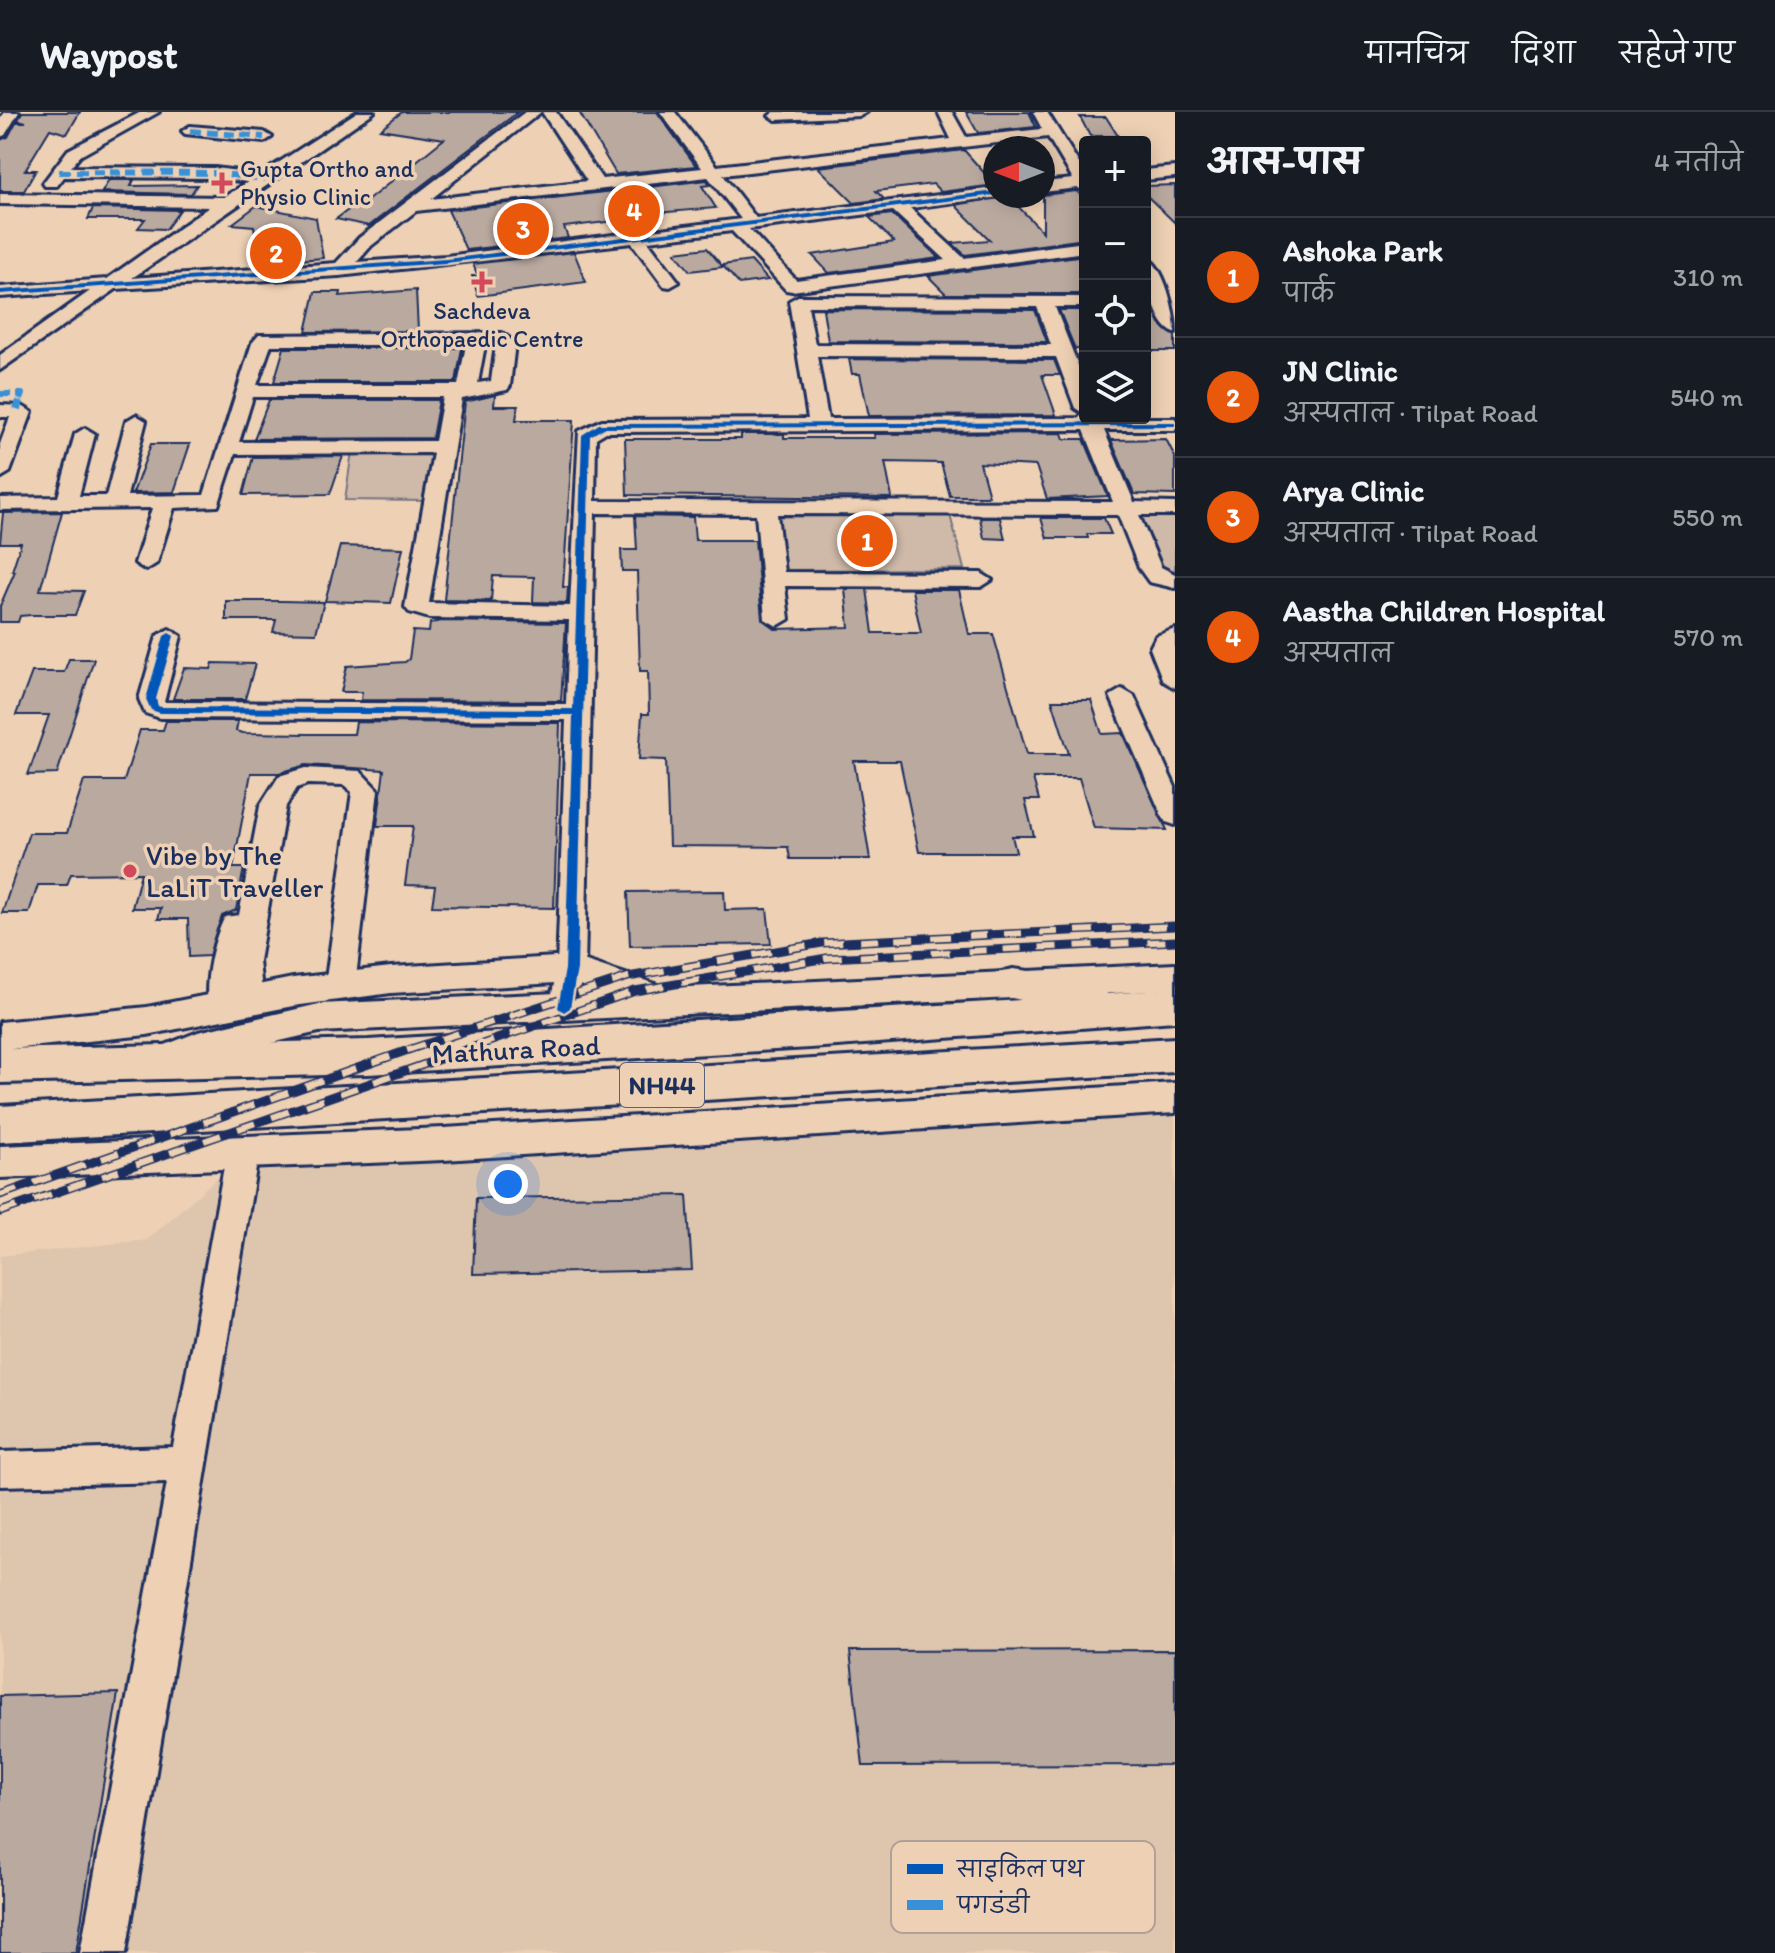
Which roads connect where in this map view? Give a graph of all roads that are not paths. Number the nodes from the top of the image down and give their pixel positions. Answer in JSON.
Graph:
{"nodes":[{"id":1,"x":12,"y":112,"type":"edge"},
{"id":2,"x":152,"y":112,"type":"edge"},
{"id":3,"x":367,"y":112,"type":"edge"},
{"id":4,"x":534,"y":112,"type":"edge"},
{"id":5,"x":549,"y":112,"type":"edge"},
{"id":6,"x":667,"y":112,"type":"edge"},
{"id":7,"x":945,"y":112,"type":"edge"},
{"id":8,"x":1040,"y":112,"type":"edge"},
{"id":9,"x":197,"y":114,"type":"edge"},
{"id":10,"x":774,"y":114,"type":"edge"},
{"id":11,"x":868,"y":119,"type":"edge"},
{"id":12,"x":190,"y":131,"type":"junction"},
{"id":13,"x":0,"y":132,"type":"edge"},
{"id":14,"x":1052,"y":132,"type":"junction"},
{"id":15,"x":264,"y":137,"type":"dead end"},
{"id":16,"x":961,"y":143,"type":"junction"},
{"id":17,"x":180,"y":146,"type":"dead end"},
{"id":18,"x":807,"y":149,"type":"junction"},
{"id":19,"x":896,"y":150,"type":"junction"},
{"id":20,"x":59,"y":172,"type":"junction"},
{"id":21,"x":714,"y":172,"type":"junction"},
{"id":22,"x":1175,"y":172,"type":"edge"},
{"id":23,"x":1151,"y":174,"type":"edge"},
{"id":24,"x":1079,"y":175,"type":"edge"},
{"id":25,"x":265,"y":179,"type":"junction"},
{"id":26,"x":1079,"y":183,"type":"edge"},
{"id":27,"x":598,"y":185,"type":"junction"},
{"id":28,"x":1055,"y":186,"type":"edge"},
{"id":29,"x":983,"y":194,"type":"edge"},
{"id":30,"x":0,"y":199,"type":"edge"},
{"id":31,"x":39,"y":200,"type":"junction"},
{"id":32,"x":228,"y":202,"type":"junction"},
{"id":33,"x":897,"y":205,"type":"junction"},
{"id":34,"x":413,"y":206,"type":"junction"},
{"id":35,"x":744,"y":224,"type":"junction"},
{"id":36,"x":637,"y":238,"type":"junction"},
{"id":37,"x":1079,"y":248,"type":"edge"},
{"id":38,"x":960,"y":264,"type":"junction"},
{"id":39,"x":133,"y":266,"type":"junction"},
{"id":40,"x":339,"y":271,"type":"junction"},
{"id":41,"x":1149,"y":280,"type":"edge"},
{"id":42,"x":159,"y":282,"type":"junction"},
{"id":43,"x":670,"y":282,"type":"dead end"},
{"id":44,"x":105,"y":286,"type":"junction"},
{"id":45,"x":0,"y":292,"type":"edge"},
{"id":46,"x":1153,"y":301,"type":"edge"},
{"id":47,"x":1044,"y":302,"type":"junction"},
{"id":48,"x":1079,"y":302,"type":"edge"},
{"id":49,"x":1175,"y":327,"type":"edge"},
{"id":50,"x":477,"y":337,"type":"junction"},
{"id":51,"x":806,"y":350,"type":"junction"},
{"id":52,"x":1063,"y":351,"type":"junction"},
{"id":53,"x":0,"y":364,"type":"edge"},
{"id":54,"x":463,"y":390,"type":"junction"},
{"id":55,"x":246,"y":391,"type":"junction"},
{"id":56,"x":1079,"y":391,"type":"edge"},
{"id":57,"x":0,"y":394,"type":"edge"},
{"id":58,"x":8,"y":411,"type":"edge"},
{"id":59,"x":1079,"y":416,"type":"edge"},
{"id":60,"x":136,"y":421,"type":"dead end"},
{"id":61,"x":1151,"y":422,"type":"edge"},
{"id":62,"x":819,"y":424,"type":"junction"},
{"id":63,"x":1092,"y":424,"type":"edge"},
{"id":64,"x":1175,"y":424,"type":"edge"},
{"id":65,"x":85,"y":434,"type":"dead end"},
{"id":66,"x":444,"y":447,"type":"junction"},
{"id":67,"x":227,"y":448,"type":"junction"},
{"id":68,"x":1,"y":466,"type":"edge"},
{"id":69,"x":165,"y":501,"type":"junction"},
{"id":70,"x":67,"y":502,"type":"junction"},
{"id":71,"x":115,"y":502,"type":"junction"},
{"id":72,"x":0,"y":504,"type":"edge"},
{"id":73,"x":585,"y":507,"type":"junction"},
{"id":74,"x":766,"y":508,"type":"junction"},
{"id":75,"x":1126,"y":509,"type":"junction"},
{"id":76,"x":1175,"y":509,"type":"edge"},
{"id":77,"x":146,"y":563,"type":"dead end"},
{"id":78,"x":773,"y":579,"type":"junction"},
{"id":79,"x":981,"y":580,"type":"dead end"},
{"id":80,"x":1175,"y":581,"type":"edge"},
{"id":81,"x":580,"y":613,"type":"junction"},
{"id":82,"x":777,"y":619,"type":"dead end"},
{"id":83,"x":169,"y":636,"type":"dead end"},
{"id":84,"x":1175,"y":636,"type":"edge"},
{"id":85,"x":1175,"y":681,"type":"edge"},
{"id":86,"x":1122,"y":696,"type":"dead end"},
{"id":87,"x":576,"y":712,"type":"junction"},
{"id":88,"x":288,"y":782,"type":"junction"},
{"id":89,"x":1175,"y":816,"type":"edge"},
{"id":90,"x":251,"y":871,"type":"dead end"},
{"id":91,"x":240,"y":905,"type":"dead end"},
{"id":92,"x":571,"y":969,"type":"junction"},
{"id":93,"x":1175,"y":977,"type":"edge"},
{"id":94,"x":1013,"y":984,"type":"junction"},
{"id":95,"x":340,"y":986,"type":"junction"},
{"id":96,"x":1175,"y":999,"type":"edge"},
{"id":97,"x":680,"y":1002,"type":"junction"},
{"id":98,"x":235,"y":1005,"type":"junction"},
{"id":99,"x":1175,"y":1005,"type":"edge"},
{"id":100,"x":564,"y":1008,"type":"junction"},
{"id":101,"x":0,"y":1036,"type":"edge"},
{"id":102,"x":1175,"y":1055,"type":"edge"},
{"id":103,"x":159,"y":1063,"type":"junction"},
{"id":104,"x":0,"y":1066,"type":"edge"},
{"id":105,"x":1175,"y":1098,"type":"edge"},
{"id":106,"x":47,"y":1121,"type":"junction"},
{"id":107,"x":0,"y":1124,"type":"edge"},
{"id":108,"x":0,"y":1148,"type":"edge"},
{"id":109,"x":243,"y":1150,"type":"junction"},
{"id":110,"x":0,"y":1162,"type":"edge"},
{"id":111,"x":188,"y":1464,"type":"junction"},
{"id":112,"x":0,"y":1469,"type":"edge"},
{"id":113,"x":103,"y":1953,"type":"edge"}],
"edges":[{"from":1,"to":13,"type":"street"},
{"from":2,"to":20,"type":"street"},
{"from":3,"to":25,"type":"street"},
{"from":4,"to":34,"type":"street"},
{"from":5,"to":27,"type":"street"},
{"from":6,"to":21,"type":"street"},
{"from":7,"to":16,"type":"street"},
{"from":8,"to":14,"type":"street"},
{"from":9,"to":12,"type":"street"},
{"from":10,"to":11,"type":"street"},
{"from":10,"to":18,"type":"street"},
{"from":11,"to":19,"type":"street"},
{"from":12,"to":15,"type":"street"},
{"from":12,"to":17,"type":"street"},
{"from":14,"to":16,"type":"street"},
{"from":14,"to":24,"type":"street"},
{"from":16,"to":19,"type":"street"},
{"from":18,"to":19,"type":"street"},
{"from":18,"to":21,"type":"street"},
{"from":20,"to":25,"type":"street"},
{"from":20,"to":31,"type":"street"},
{"from":21,"to":27,"type":"street"},
{"from":21,"to":35,"type":"street"},
{"from":22,"to":23,"type":"street"},
{"from":25,"to":32,"type":"street"},
{"from":26,"to":28,"type":"street"},
{"from":27,"to":34,"type":"street"},
{"from":29,"to":33,"type":"street"},
{"from":30,"to":31,"type":"street"},
{"from":31,"to":32,"type":"street"},
{"from":32,"to":39,"type":"street"},
{"from":33,"to":35,"type":"street"},
{"from":33,"to":38,"type":"street"},
{"from":34,"to":40,"type":"street"},
{"from":35,"to":36,"type":"street"},
{"from":35,"to":38,"type":"street"},
{"from":36,"to":40,"type":"street"},
{"from":36,"to":43,"type":"street"},
{"from":37,"to":38,"type":"street"},
{"from":39,"to":42,"type":"street"},
{"from":39,"to":44,"type":"street"},
{"from":40,"to":42,"type":"street"},
{"from":41,"to":46,"type":"street"},
{"from":42,"to":44,"type":"street"},
{"from":44,"to":45,"type":"street"},
{"from":44,"to":53,"type":"street"},
{"from":46,"to":49,"type":"street"},
{"from":47,"to":48,"type":"street"},
{"from":47,"to":51,"type":"street"},
{"from":47,"to":52,"type":"street"},
{"from":50,"to":54,"type":"street"},
{"from":50,"to":54,"type":"street"},
{"from":50,"to":55,"type":"street"},
{"from":51,"to":52,"type":"street"},
{"from":51,"to":62,"type":"street"},
{"from":52,"to":56,"type":"street"},
{"from":54,"to":55,"type":"street"},
{"from":54,"to":66,"type":"street"},
{"from":55,"to":67,"type":"street"},
{"from":57,"to":58,"type":"street"},
{"from":58,"to":68,"type":"street"},
{"from":59,"to":62,"type":"street"},
{"from":60,"to":71,"type":"street"},
{"from":61,"to":64,"type":"street"},
{"from":62,"to":73,"type":"street"},
{"from":63,"to":75,"type":"street"},
{"from":65,"to":70,"type":"street"},
{"from":66,"to":67,"type":"street"},
{"from":66,"to":81,"type":"street"},
{"from":67,"to":69,"type":"street"},
{"from":69,"to":71,"type":"street"},
{"from":69,"to":77,"type":"street"},
{"from":70,"to":71,"type":"street"},
{"from":70,"to":72,"type":"street"},
{"from":73,"to":74,"type":"street"},
{"from":73,"to":81,"type":"street"},
{"from":74,"to":75,"type":"street"},
{"from":74,"to":78,"type":"street"},
{"from":75,"to":76,"type":"street"},
{"from":75,"to":80,"type":"street"},
{"from":78,"to":79,"type":"street"},
{"from":78,"to":82,"type":"street"},
{"from":81,"to":87,"type":"street"},
{"from":83,"to":87,"type":"street"},
{"from":84,"to":85,"type":"street"},
{"from":86,"to":89,"type":"street"},
{"from":87,"to":92,"type":"street"},
{"from":88,"to":90,"type":"street"},
{"from":88,"to":95,"type":"street"},
{"from":88,"to":98,"type":"street"},
{"from":91,"to":98,"type":"street"},
{"from":92,"to":95,"type":"main road"},
{"from":92,"to":97,"type":"main road"},
{"from":92,"to":100,"type":"street"},
{"from":93,"to":94,"type":"main road"},
{"from":94,"to":96,"type":"highway"},
{"from":94,"to":97,"type":"main road"},
{"from":95,"to":98,"type":"main road"},
{"from":97,"to":100,"type":"main road"},
{"from":98,"to":101,"type":"main road"},
{"from":99,"to":103,"type":"highway","name":"Mathura Road","number":"NH44"},
{"from":100,"to":103,"type":"main road"},
{"from":102,"to":106,"type":"highway","name":"Mathura Road","number":"NH44"},
{"from":103,"to":104,"type":"highway","name":"Mathura Road","number":"NH44"},
{"from":105,"to":109,"type":"main road"},
{"from":106,"to":107,"type":"highway","name":"Mathura Road","number":"NH44"},
{"from":106,"to":108,"type":"main road","name":"Mathura Road"},
{"from":109,"to":110,"type":"main road"},
{"from":109,"to":111,"type":"street"},
{"from":111,"to":112,"type":"street"},
{"from":111,"to":113,"type":"street"}]}
